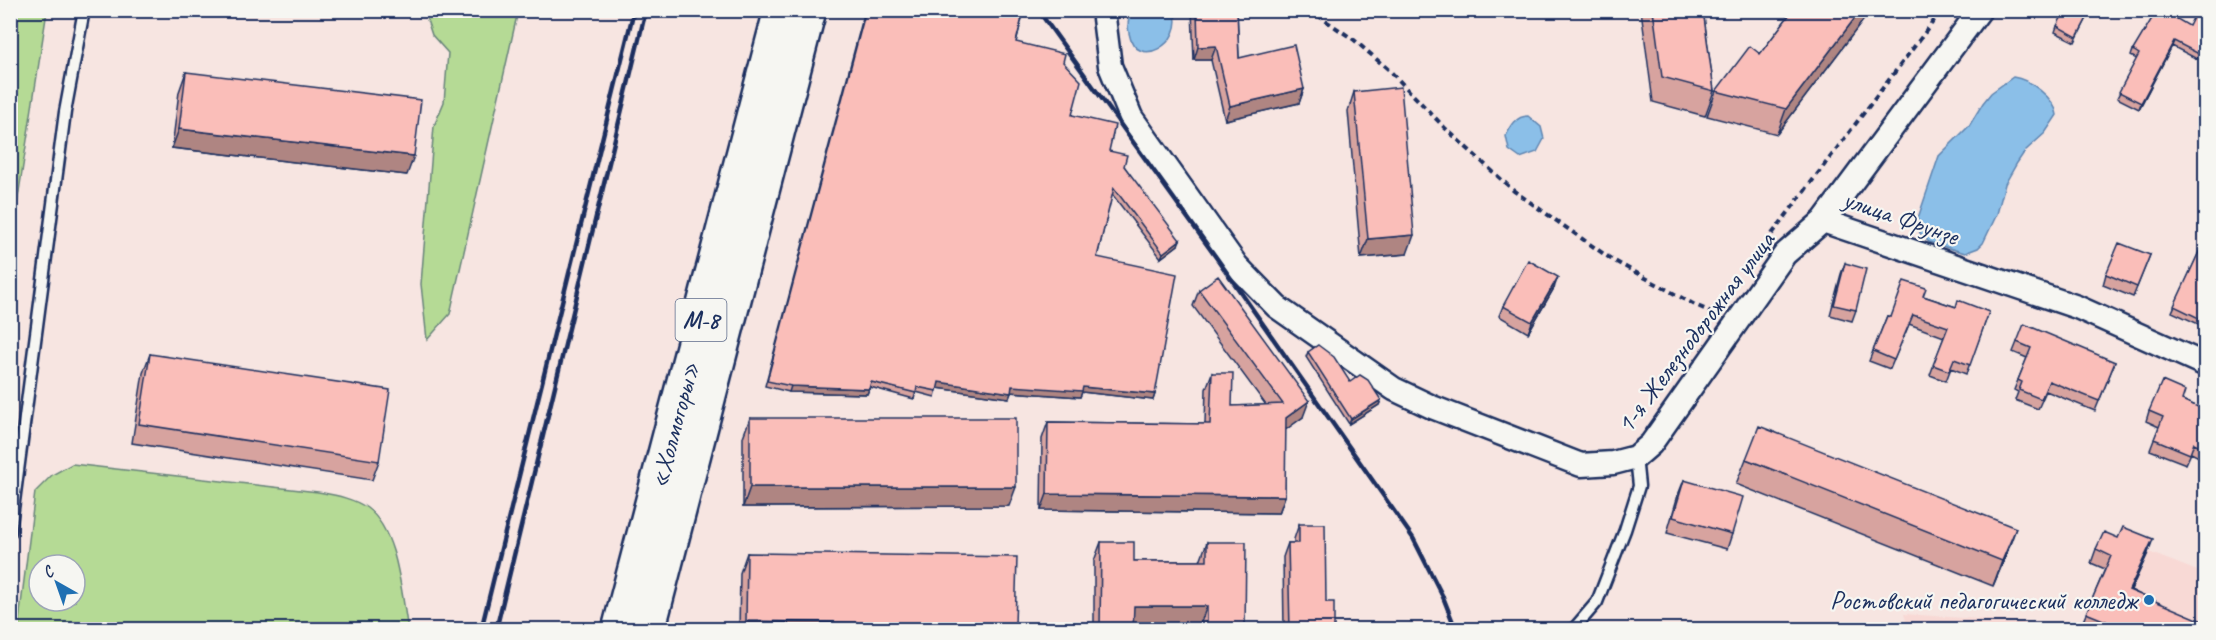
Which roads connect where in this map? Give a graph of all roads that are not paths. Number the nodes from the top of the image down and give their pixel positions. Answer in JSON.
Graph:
{"nodes":[{"id":1,"x":84,"y":10,"type":"edge"},
{"id":2,"x":781,"y":10,"type":"edge"},
{"id":3,"x":809,"y":10,"type":"edge"},
{"id":4,"x":1103,"y":10,"type":"edge"},
{"id":5,"x":1980,"y":10,"type":"edge"},
{"id":6,"x":1823,"y":221,"type":"junction"},
{"id":7,"x":2205,"y":365,"type":"edge"},
{"id":8,"x":1636,"y":457,"type":"junction"},
{"id":9,"x":10,"y":532,"type":"edge"},
{"id":10,"x":619,"y":630,"type":"edge"},
{"id":11,"x":648,"y":630,"type":"edge"},
{"id":12,"x":1573,"y":630,"type":"edge"}],
"edges":[{"from":1,"to":9,"type":"lane"},
{"from":2,"to":10,"type":"highway","name":"«Холмогоры»","number":"М-8"},
{"from":3,"to":11,"type":"highway","name":"«Холмогоры»","number":"М-8"},
{"from":4,"to":8,"type":"street","name":"1-я Железнодорожная улица"},
{"from":5,"to":6,"type":"street","name":"улица Фрунзе"},
{"from":6,"to":7,"type":"street","name":"улица Фрунзе"},
{"from":6,"to":8,"type":"street","name":"1-я Железнодорожная улица"},
{"from":8,"to":12,"type":"lane"}]}
